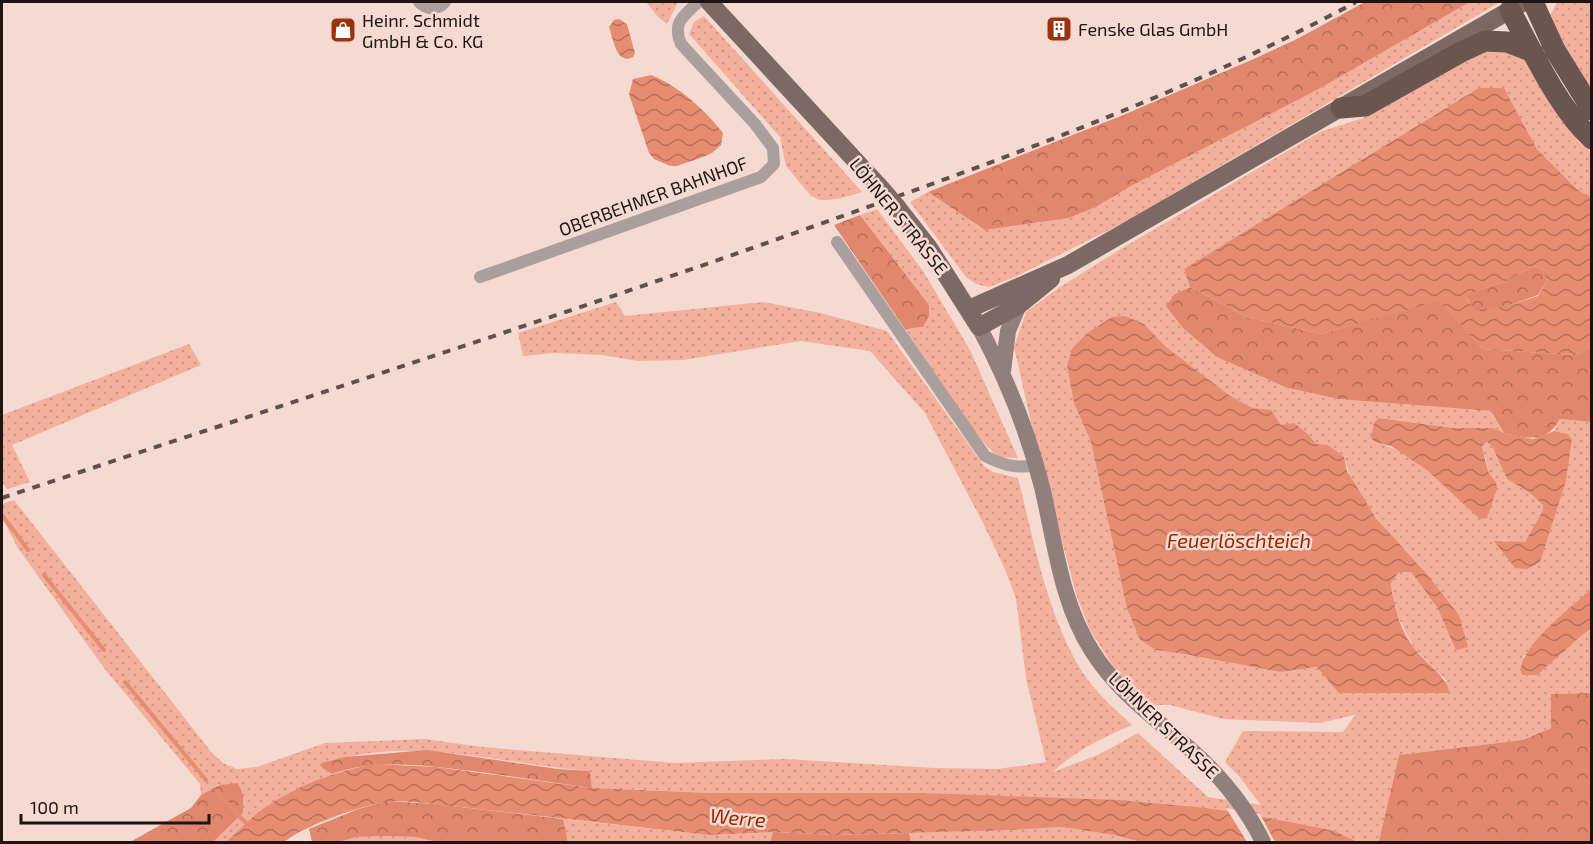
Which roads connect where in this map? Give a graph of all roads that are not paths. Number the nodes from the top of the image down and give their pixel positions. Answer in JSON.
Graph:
{"nodes":[{"id":1,"x":419,"y":2,"type":"edge"},
{"id":2,"x":445,"y":2,"type":"edge"},
{"id":3,"x":698,"y":2,"type":"edge"},
{"id":4,"x":709,"y":2,"type":"edge"},
{"id":5,"x":1533,"y":2,"type":"edge"},
{"id":6,"x":1517,"y":6,"type":"edge"},
{"id":7,"x":1533,"y":52,"type":"junction"},
{"id":8,"x":1341,"y":108,"type":"junction"},
{"id":9,"x":1592,"y":110,"type":"edge"},
{"id":10,"x":1592,"y":139,"type":"edge"},
{"id":11,"x":837,"y":242,"type":"dead end"},
{"id":12,"x":1068,"y":265,"type":"junction"},
{"id":13,"x":480,"y":277,"type":"dead end"},
{"id":14,"x":1019,"y":305,"type":"junction"},
{"id":15,"x":969,"y":309,"type":"junction"},
{"id":16,"x":979,"y":327,"type":"junction"},
{"id":17,"x":1003,"y":375,"type":"junction"},
{"id":18,"x":1036,"y":465,"type":"junction"},
{"id":19,"x":1263,"y":843,"type":"edge"}],
"edges":[{"from":1,"to":2,"type":"street"},
{"from":3,"to":13,"type":"street","name":"OBERBEHMER BAHNHOF"},
{"from":4,"to":15,"type":"main road","name":"LÖHNER STRASSE","bridge":true},
{"from":5,"to":9,"type":"highway"},
{"from":6,"to":7,"type":"highway"},
{"from":6,"to":8,"type":"main road"},
{"from":7,"to":8,"type":"highway"},
{"from":7,"to":10,"type":"highway"},
{"from":8,"to":12,"type":"main road"},
{"from":11,"to":18,"type":"street"},
{"from":12,"to":14,"type":"main road"},
{"from":12,"to":15,"type":"main road"},
{"from":14,"to":16,"type":"main road"},
{"from":14,"to":17,"type":"main road"},
{"from":15,"to":16,"type":"main road","name":"LÖHNER STRASSE"},
{"from":16,"to":17,"type":"main road","name":"LÖHNER STRASSE"},
{"from":17,"to":18,"type":"main road","name":"LÖHNER STRASSE"},
{"from":18,"to":19,"type":"main road","name":"LÖHNER STRASSE"}]}
